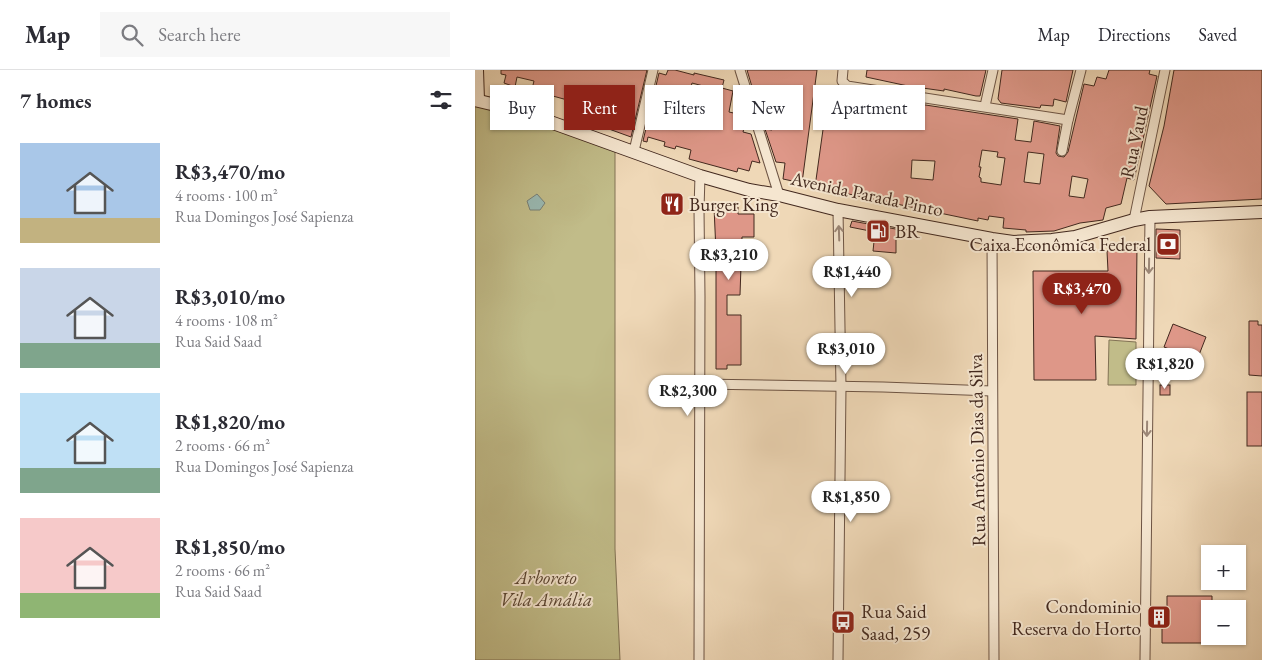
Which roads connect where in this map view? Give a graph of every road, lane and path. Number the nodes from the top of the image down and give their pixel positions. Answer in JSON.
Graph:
{"nodes":[{"id":1,"x":477,"y":70,"type":"edge"},
{"id":2,"x":653,"y":70,"type":"edge"},
{"id":3,"x":740,"y":70,"type":"edge"},
{"id":4,"x":843,"y":70,"type":"edge"},
{"id":5,"x":993,"y":70,"type":"edge"},
{"id":6,"x":1081,"y":70,"type":"edge"},
{"id":7,"x":1165,"y":70,"type":"edge"},
{"id":8,"x":476,"y":100,"type":"edge"},
{"id":9,"x":985,"y":106,"type":"junction"},
{"id":10,"x":1068,"y":120,"type":"junction"},
{"id":11,"x":634,"y":151,"type":"junction"},
{"id":12,"x":1062,"y":151,"type":"dead end"},
{"id":13,"x":700,"y":176,"type":"junction"},
{"id":14,"x":779,"y":194,"type":"junction"},
{"id":15,"x":838,"y":210,"type":"junction"},
{"id":16,"x":1262,"y":212,"type":"edge"},
{"id":17,"x":1150,"y":217,"type":"junction"},
{"id":18,"x":1134,"y":220,"type":"junction"},
{"id":19,"x":992,"y":239,"type":"junction"},
{"id":20,"x":700,"y":384,"type":"junction"},
{"id":21,"x":841,"y":387,"type":"junction"},
{"id":22,"x":992,"y":391,"type":"junction"},
{"id":23,"x":699,"y":660,"type":"edge"},
{"id":24,"x":838,"y":660,"type":"edge"},
{"id":25,"x":994,"y":660,"type":"edge"},
{"id":26,"x":1145,"y":660,"type":"edge"}],
"edges":[{"from":1,"to":8,"type":"main road"},
{"from":2,"to":11,"type":"street"},
{"from":3,"to":14,"type":"street"},
{"from":4,"to":9,"type":"street"},
{"from":5,"to":9,"type":"street"},
{"from":6,"to":10,"type":"street"},
{"from":7,"to":18,"type":"street","name":"Rua Vaud"},
{"from":8,"to":11,"type":"main road","name":"Avenida Parada Pinto"},
{"from":9,"to":10,"type":"street"},
{"from":10,"to":12,"type":"street"},
{"from":11,"to":13,"type":"main road","name":"Avenida Parada Pinto"},
{"from":13,"to":14,"type":"main road","name":"Avenida Parada Pinto"},
{"from":13,"to":20,"type":"street"},
{"from":14,"to":15,"type":"main road","name":"Avenida Parada Pinto"},
{"from":15,"to":19,"type":"main road","name":"Avenida Parada Pinto"},
{"from":21,"to":15,"type":"street","one_way":true},
{"from":16,"to":17,"type":"main road","name":"Avenida Parada Pinto"},
{"from":17,"to":18,"type":"main road","name":"Avenida Parada Pinto"},
{"from":17,"to":26,"type":"street","one_way":true},
{"from":18,"to":19,"type":"main road","name":"Avenida Parada Pinto"},
{"from":19,"to":22,"type":"street","name":"Rua Antônio Dias da Silva"},
{"from":20,"to":21,"type":"street"},
{"from":20,"to":23,"type":"street"},
{"from":21,"to":22,"type":"street"},
{"from":21,"to":24,"type":"street"},
{"from":22,"to":25,"type":"street","name":"Rua Antônio Dias da Silva"}]}
